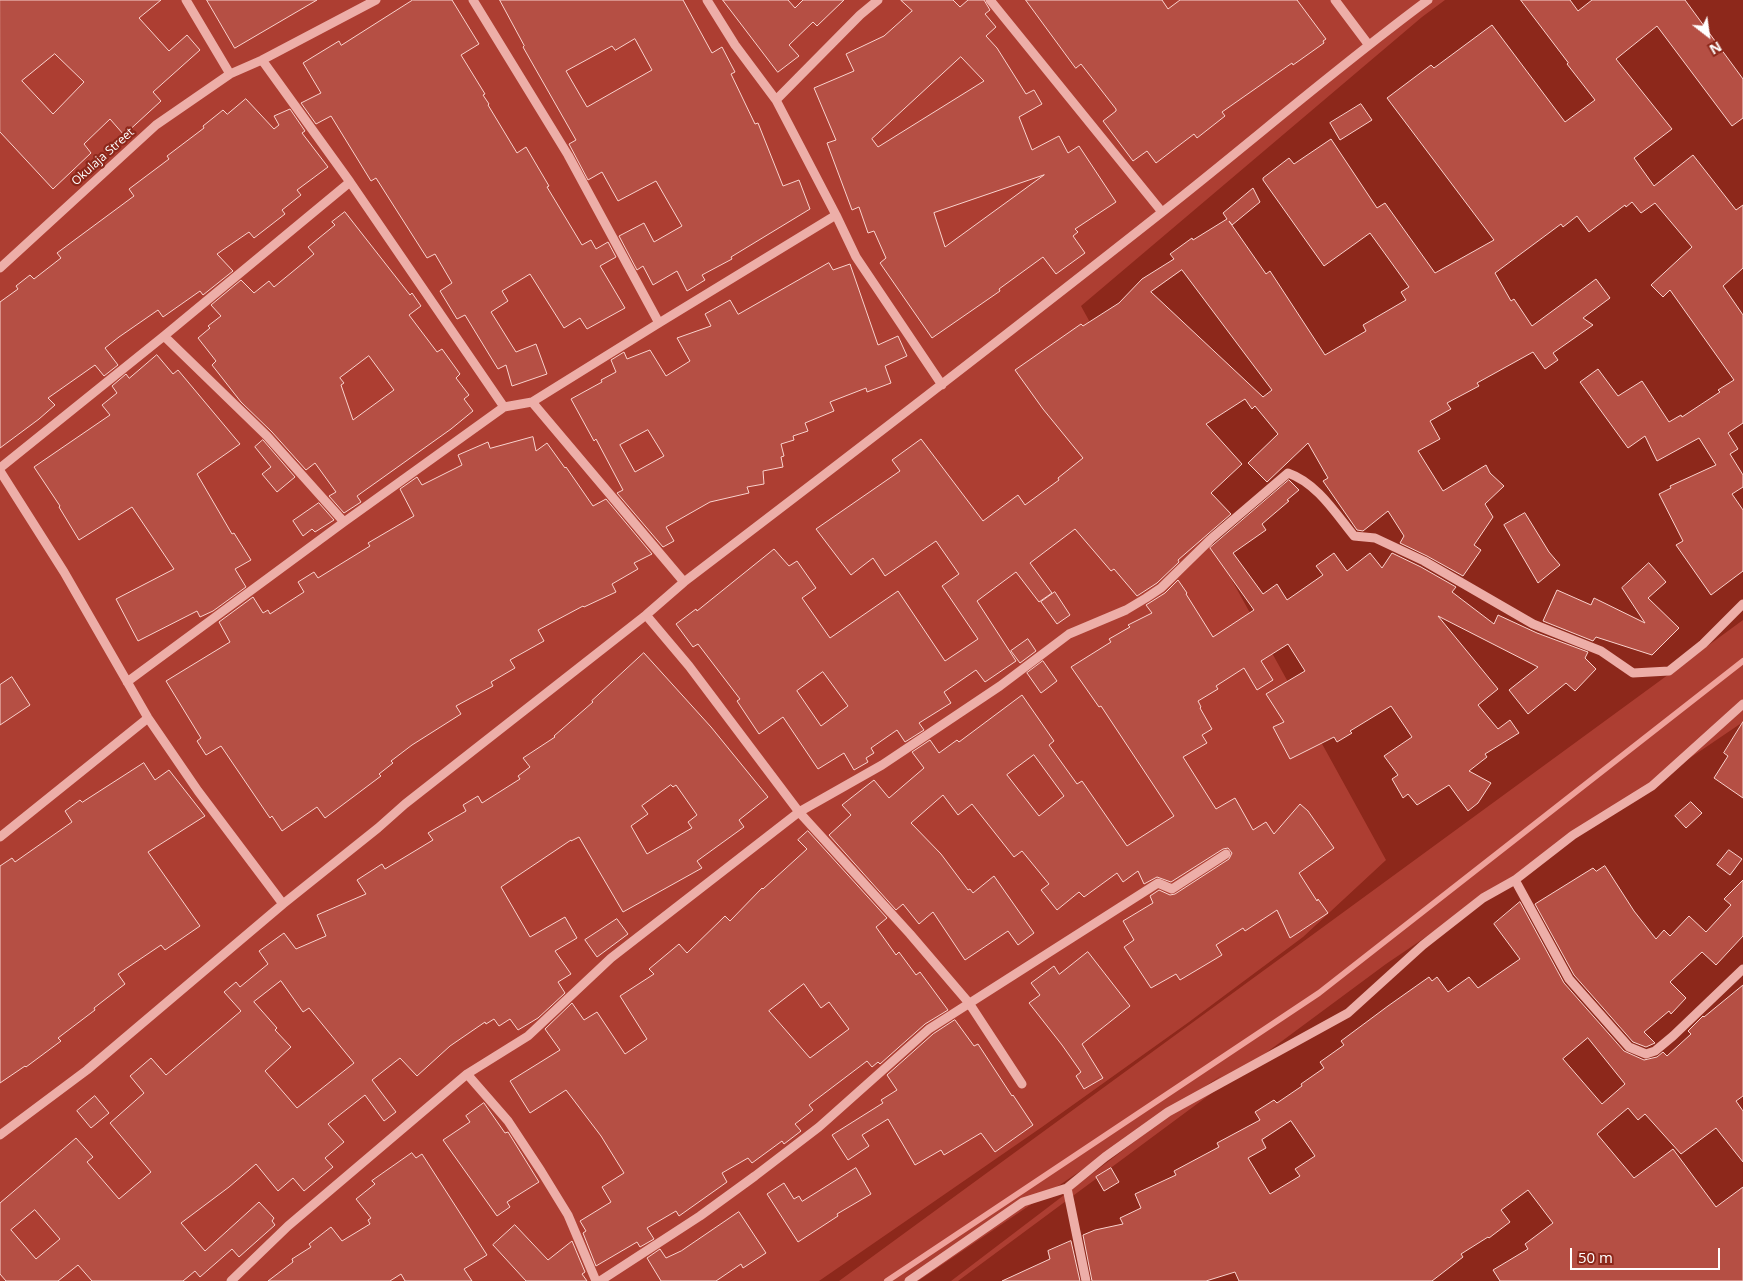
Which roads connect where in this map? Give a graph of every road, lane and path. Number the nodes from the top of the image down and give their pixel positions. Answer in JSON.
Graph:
{"nodes":[{"id":1,"x":186,"y":0,"type":"edge"},
{"id":2,"x":376,"y":0,"type":"edge"},
{"id":3,"x":474,"y":0,"type":"edge"},
{"id":4,"x":708,"y":0,"type":"edge"},
{"id":5,"x":878,"y":0,"type":"edge"},
{"id":6,"x":990,"y":0,"type":"edge"},
{"id":7,"x":1336,"y":0,"type":"edge"},
{"id":8,"x":1428,"y":0,"type":"edge"},
{"id":9,"x":1368,"y":44,"type":"junction"},
{"id":10,"x":262,"y":60,"type":"junction"},
{"id":11,"x":230,"y":74,"type":"junction"},
{"id":12,"x":776,"y":100,"type":"junction"},
{"id":13,"x":350,"y":182,"type":"junction"},
{"id":14,"x":1162,"y":212,"type":"junction"},
{"id":15,"x":836,"y":215,"type":"junction"},
{"id":16,"x":0,"y":268,"type":"edge"},
{"id":17,"x":659,"y":323,"type":"junction"},
{"id":18,"x":164,"y":336,"type":"junction"},
{"id":19,"x":942,"y":385,"type":"junction"},
{"id":20,"x":532,"y":402,"type":"junction"},
{"id":21,"x":504,"y":408,"type":"junction"},
{"id":22,"x":0,"y":470,"type":"edge"},
{"id":23,"x":344,"y":522,"type":"junction"},
{"id":24,"x":684,"y":582,"type":"junction"},
{"id":25,"x":1743,"y":604,"type":"edge"},
{"id":26,"x":646,"y":615,"type":"junction"},
{"id":27,"x":127,"y":682,"type":"junction"},
{"id":28,"x":1743,"y":704,"type":"edge"},
{"id":29,"x":148,"y":718,"type":"junction"},
{"id":30,"x":799,"y":812,"type":"junction"},
{"id":31,"x":0,"y":837,"type":"edge"},
{"id":32,"x":1226,"y":854,"type":"dead end"},
{"id":33,"x":1516,"y":880,"type":"junction"},
{"id":34,"x":283,"y":904,"type":"junction"},
{"id":35,"x":1743,"y":969,"type":"edge"},
{"id":36,"x":969,"y":1002,"type":"junction"},
{"id":37,"x":467,"y":1074,"type":"junction"},
{"id":38,"x":1022,"y":1084,"type":"dead end"},
{"id":39,"x":0,"y":1135,"type":"edge"},
{"id":40,"x":1067,"y":1188,"type":"junction"},
{"id":41,"x":231,"y":1281,"type":"edge"},
{"id":42,"x":598,"y":1281,"type":"edge"},
{"id":43,"x":909,"y":1281,"type":"edge"},
{"id":44,"x":1086,"y":1281,"type":"edge"}],
"edges":[{"from":1,"to":11,"type":"street"},
{"from":2,"to":10,"type":"street","name":"Okulaja Street"},
{"from":3,"to":17,"type":"street"},
{"from":4,"to":12,"type":"street"},
{"from":5,"to":12,"type":"street"},
{"from":6,"to":14,"type":"street"},
{"from":7,"to":9,"type":"street"},
{"from":8,"to":9,"type":"street"},
{"from":9,"to":14,"type":"street"},
{"from":10,"to":11,"type":"street","name":"Okulaja Street"},
{"from":10,"to":13,"type":"street"},
{"from":11,"to":16,"type":"street","name":"Okulaja Street"},
{"from":12,"to":15,"type":"street"},
{"from":13,"to":18,"type":"street"},
{"from":13,"to":21,"type":"street"},
{"from":14,"to":19,"type":"street"},
{"from":15,"to":17,"type":"street"},
{"from":15,"to":19,"type":"street"},
{"from":17,"to":20,"type":"street"},
{"from":18,"to":22,"type":"street"},
{"from":18,"to":23,"type":"street"},
{"from":19,"to":24,"type":"street"},
{"from":20,"to":21,"type":"street"},
{"from":20,"to":24,"type":"street"},
{"from":21,"to":23,"type":"street"},
{"from":22,"to":27,"type":"street"},
{"from":23,"to":27,"type":"street"},
{"from":24,"to":26,"type":"street"},
{"from":25,"to":30,"type":"street"},
{"from":26,"to":30,"type":"street"},
{"from":26,"to":34,"type":"street"},
{"from":27,"to":29,"type":"street"},
{"from":28,"to":33,"type":"street"},
{"from":29,"to":31,"type":"street"},
{"from":29,"to":34,"type":"street"},
{"from":30,"to":36,"type":"street"},
{"from":30,"to":37,"type":"street"},
{"from":32,"to":36,"type":"street"},
{"from":33,"to":35,"type":"street"},
{"from":33,"to":40,"type":"street"},
{"from":34,"to":39,"type":"street"},
{"from":36,"to":38,"type":"street"},
{"from":36,"to":42,"type":"street"},
{"from":37,"to":41,"type":"street"},
{"from":37,"to":42,"type":"street"},
{"from":40,"to":43,"type":"street"},
{"from":40,"to":44,"type":"street"}]}
